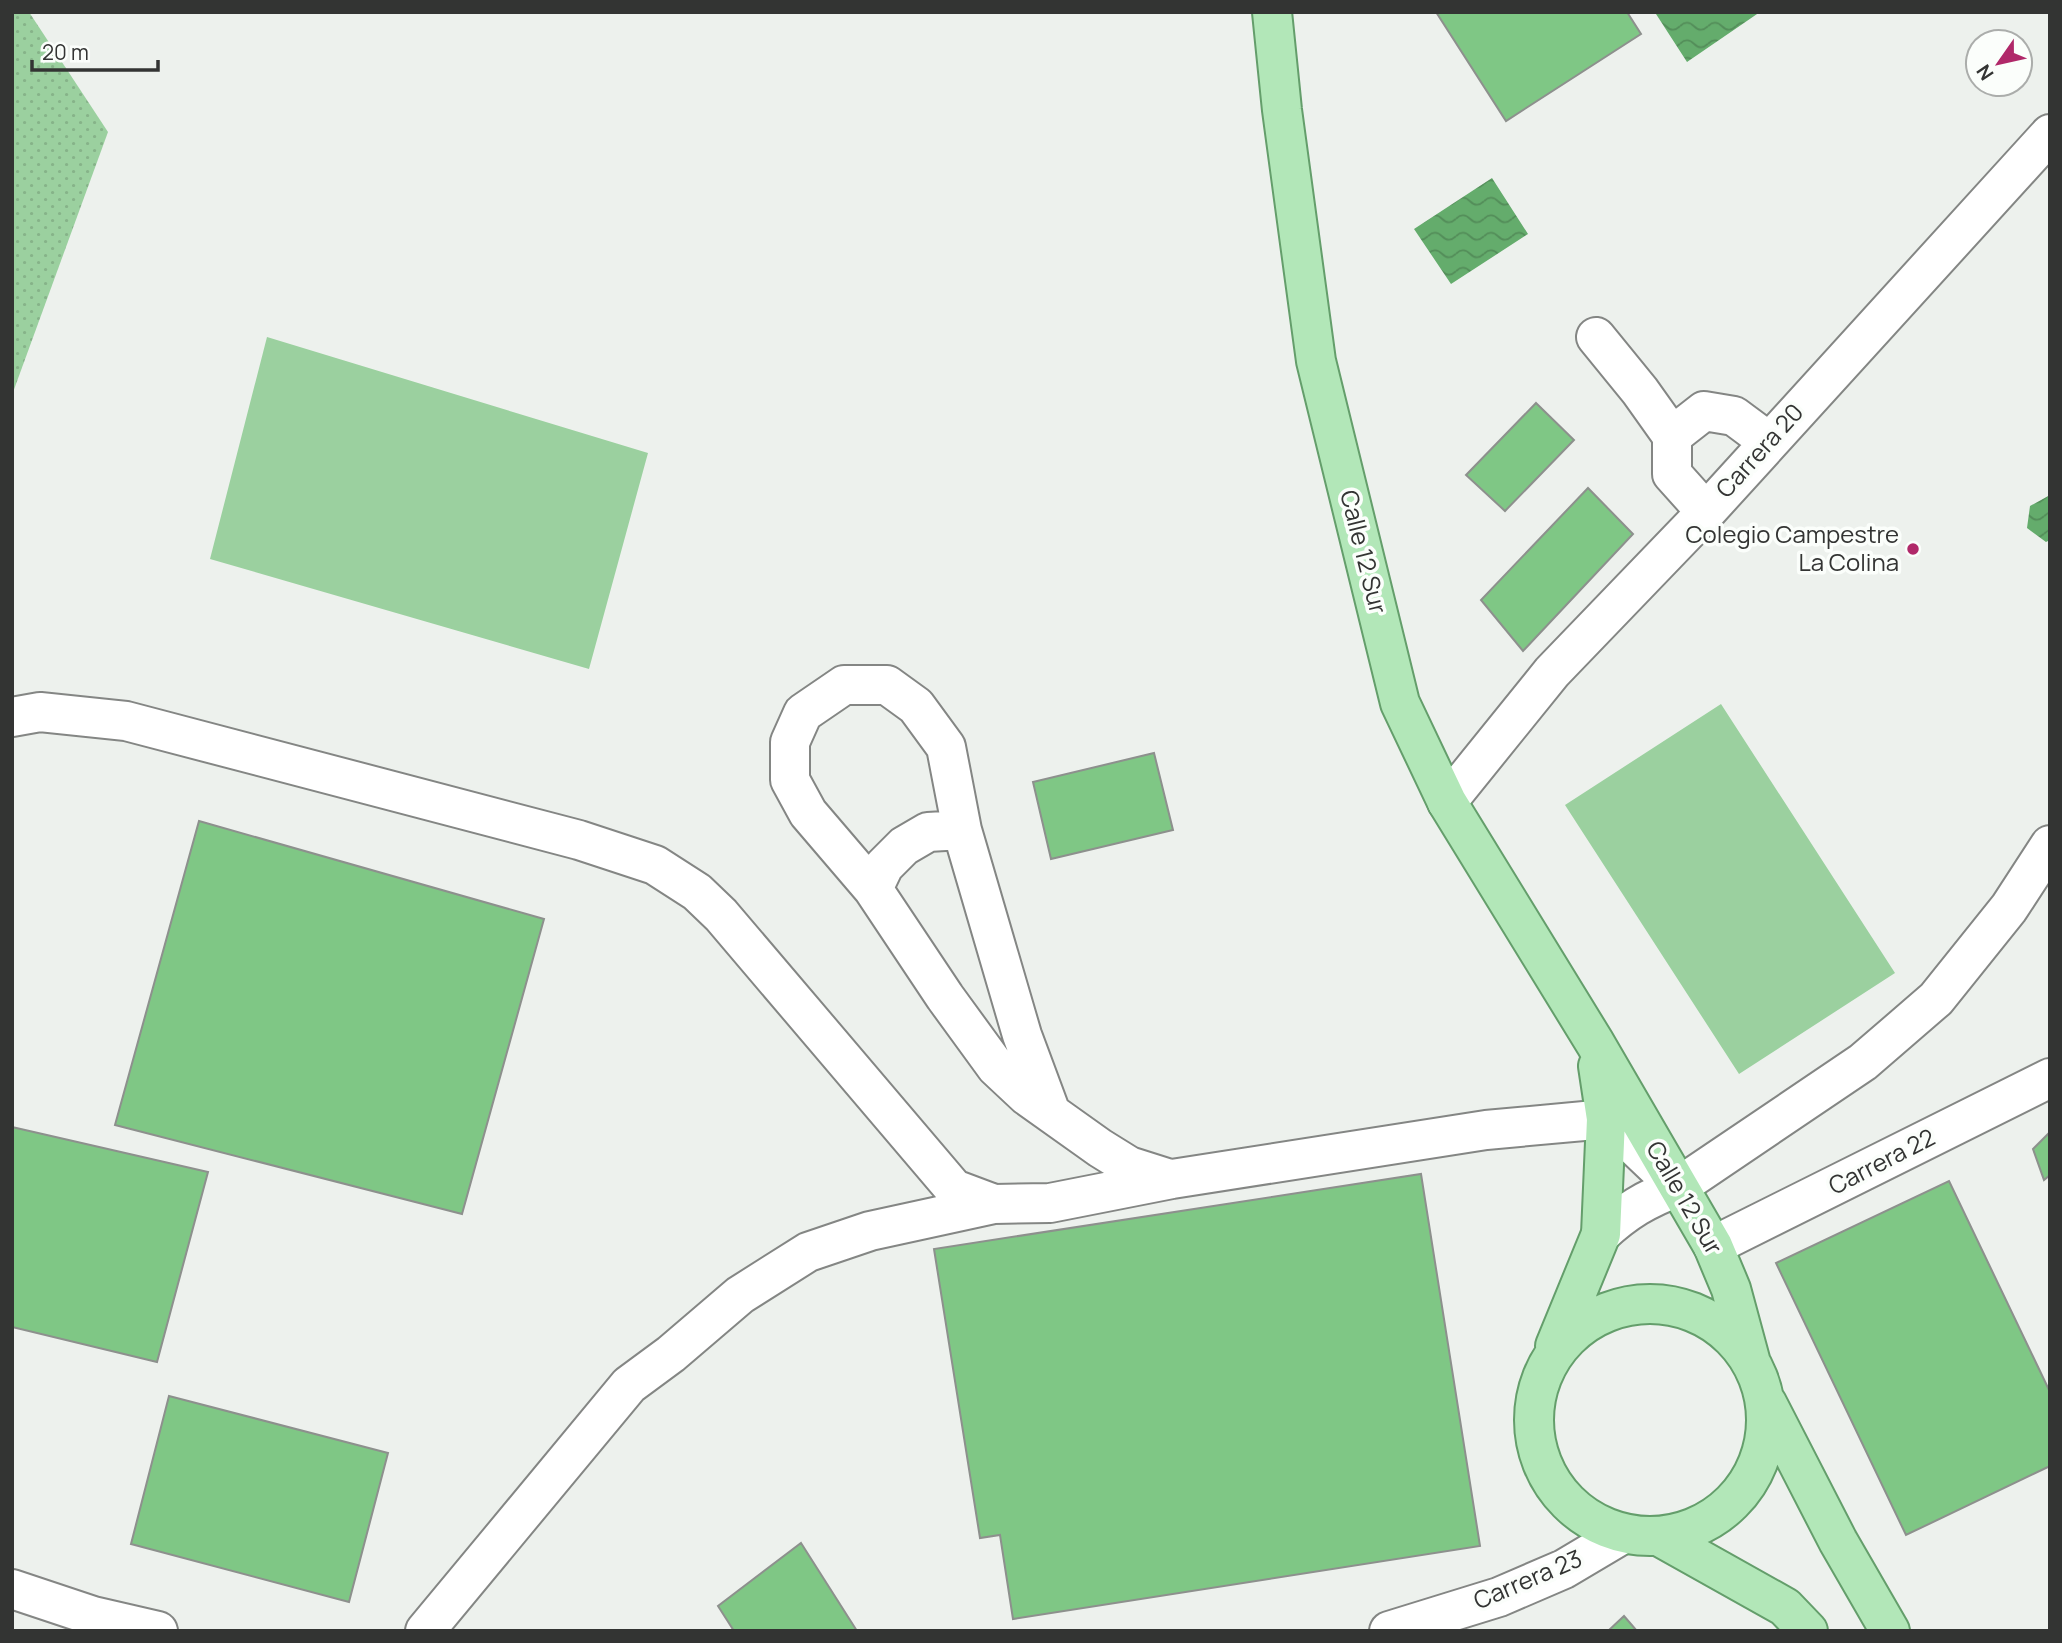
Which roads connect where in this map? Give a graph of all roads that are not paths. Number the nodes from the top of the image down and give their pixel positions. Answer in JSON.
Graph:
{"nodes":[{"id":1,"x":1272,"y":12,"type":"edge"},
{"id":2,"x":2050,"y":134,"type":"edge"},
{"id":3,"x":1596,"y":337,"type":"dead end"},
{"id":4,"x":1672,"y":436,"type":"junction"},
{"id":5,"x":1769,"y":442,"type":"junction"},
{"id":6,"x":1706,"y":512,"type":"junction"},
{"id":7,"x":12,"y":717,"type":"edge"},
{"id":8,"x":1447,"y":802,"type":"junction"},
{"id":9,"x":962,"y":830,"type":"junction"},
{"id":10,"x":2050,"y":845,"type":"edge"},
{"id":11,"x":873,"y":888,"type":"junction"},
{"id":12,"x":1595,"y":1043,"type":"junction"},
{"id":13,"x":2050,"y":1078,"type":"edge"},
{"id":14,"x":1051,"y":1113,"type":"junction"},
{"id":15,"x":1606,"y":1119,"type":"junction"},
{"id":16,"x":1172,"y":1179,"type":"junction"},
{"id":17,"x":1678,"y":1187,"type":"junction"},
{"id":18,"x":994,"y":1203,"type":"junction"},
{"id":19,"x":1601,"y":1234,"type":"junction"},
{"id":20,"x":1713,"y":1246,"type":"junction"},
{"id":21,"x":1550,"y":1358,"type":"junction"},
{"id":22,"x":1751,"y":1363,"type":"junction"},
{"id":23,"x":1765,"y":1398,"type":"junction"},
{"id":24,"x":1642,"y":1536,"type":"junction"},
{"id":25,"x":12,"y":1589,"type":"edge"},
{"id":26,"x":81,"y":1623,"type":"edge"},
{"id":27,"x":158,"y":1631,"type":"edge"},
{"id":28,"x":425,"y":1631,"type":"edge"},
{"id":29,"x":1389,"y":1631,"type":"edge"},
{"id":30,"x":1808,"y":1631,"type":"edge"},
{"id":31,"x":1890,"y":1631,"type":"edge"}],
"edges":[{"from":1,"to":8,"type":"main road","name":"Calle 12 Sur"},
{"from":2,"to":5,"type":"street","name":"Carrera 20"},
{"from":3,"to":4,"type":"street"},
{"from":4,"to":5,"type":"street"},
{"from":4,"to":6,"type":"street"},
{"from":5,"to":6,"type":"street","name":"Carrera 20"},
{"from":6,"to":8,"type":"street","name":"Carrera 20"},
{"from":7,"to":18,"type":"street"},
{"from":8,"to":12,"type":"main road","name":"Calle 12 Sur"},
{"from":9,"to":11,"type":"street"},
{"from":9,"to":11,"type":"street"},
{"from":9,"to":14,"type":"street"},
{"from":10,"to":17,"type":"street"},
{"from":11,"to":14,"type":"street"},
{"from":12,"to":15,"type":"main road","name":"Calle 12 Sur"},
{"from":12,"to":17,"type":"main road","name":"Calle 12 Sur"},
{"from":13,"to":20,"type":"street","name":"Carrera 22"},
{"from":14,"to":16,"type":"street"},
{"from":15,"to":16,"type":"street"},
{"from":15,"to":17,"type":"street"},
{"from":15,"to":19,"type":"main road","name":"Calle 12 Sur"},
{"from":16,"to":18,"type":"street"},
{"from":17,"to":19,"type":"street"},
{"from":17,"to":20,"type":"main road","name":"Calle 12 Sur"},
{"from":18,"to":28,"type":"street"},
{"from":19,"to":21,"type":"main road","name":"Calle 12 Sur"},
{"from":20,"to":22,"type":"main road","name":"Calle 12 Sur"},
{"from":21,"to":22,"type":"main road"},
{"from":21,"to":24,"type":"main road"},
{"from":22,"to":23,"type":"main road"},
{"from":23,"to":24,"type":"main road"},
{"from":23,"to":31,"type":"main road"},
{"from":24,"to":29,"type":"street","name":"Carrera 23"},
{"from":24,"to":30,"type":"main road"},
{"from":25,"to":26,"type":"street"},
{"from":26,"to":27,"type":"street"}]}
